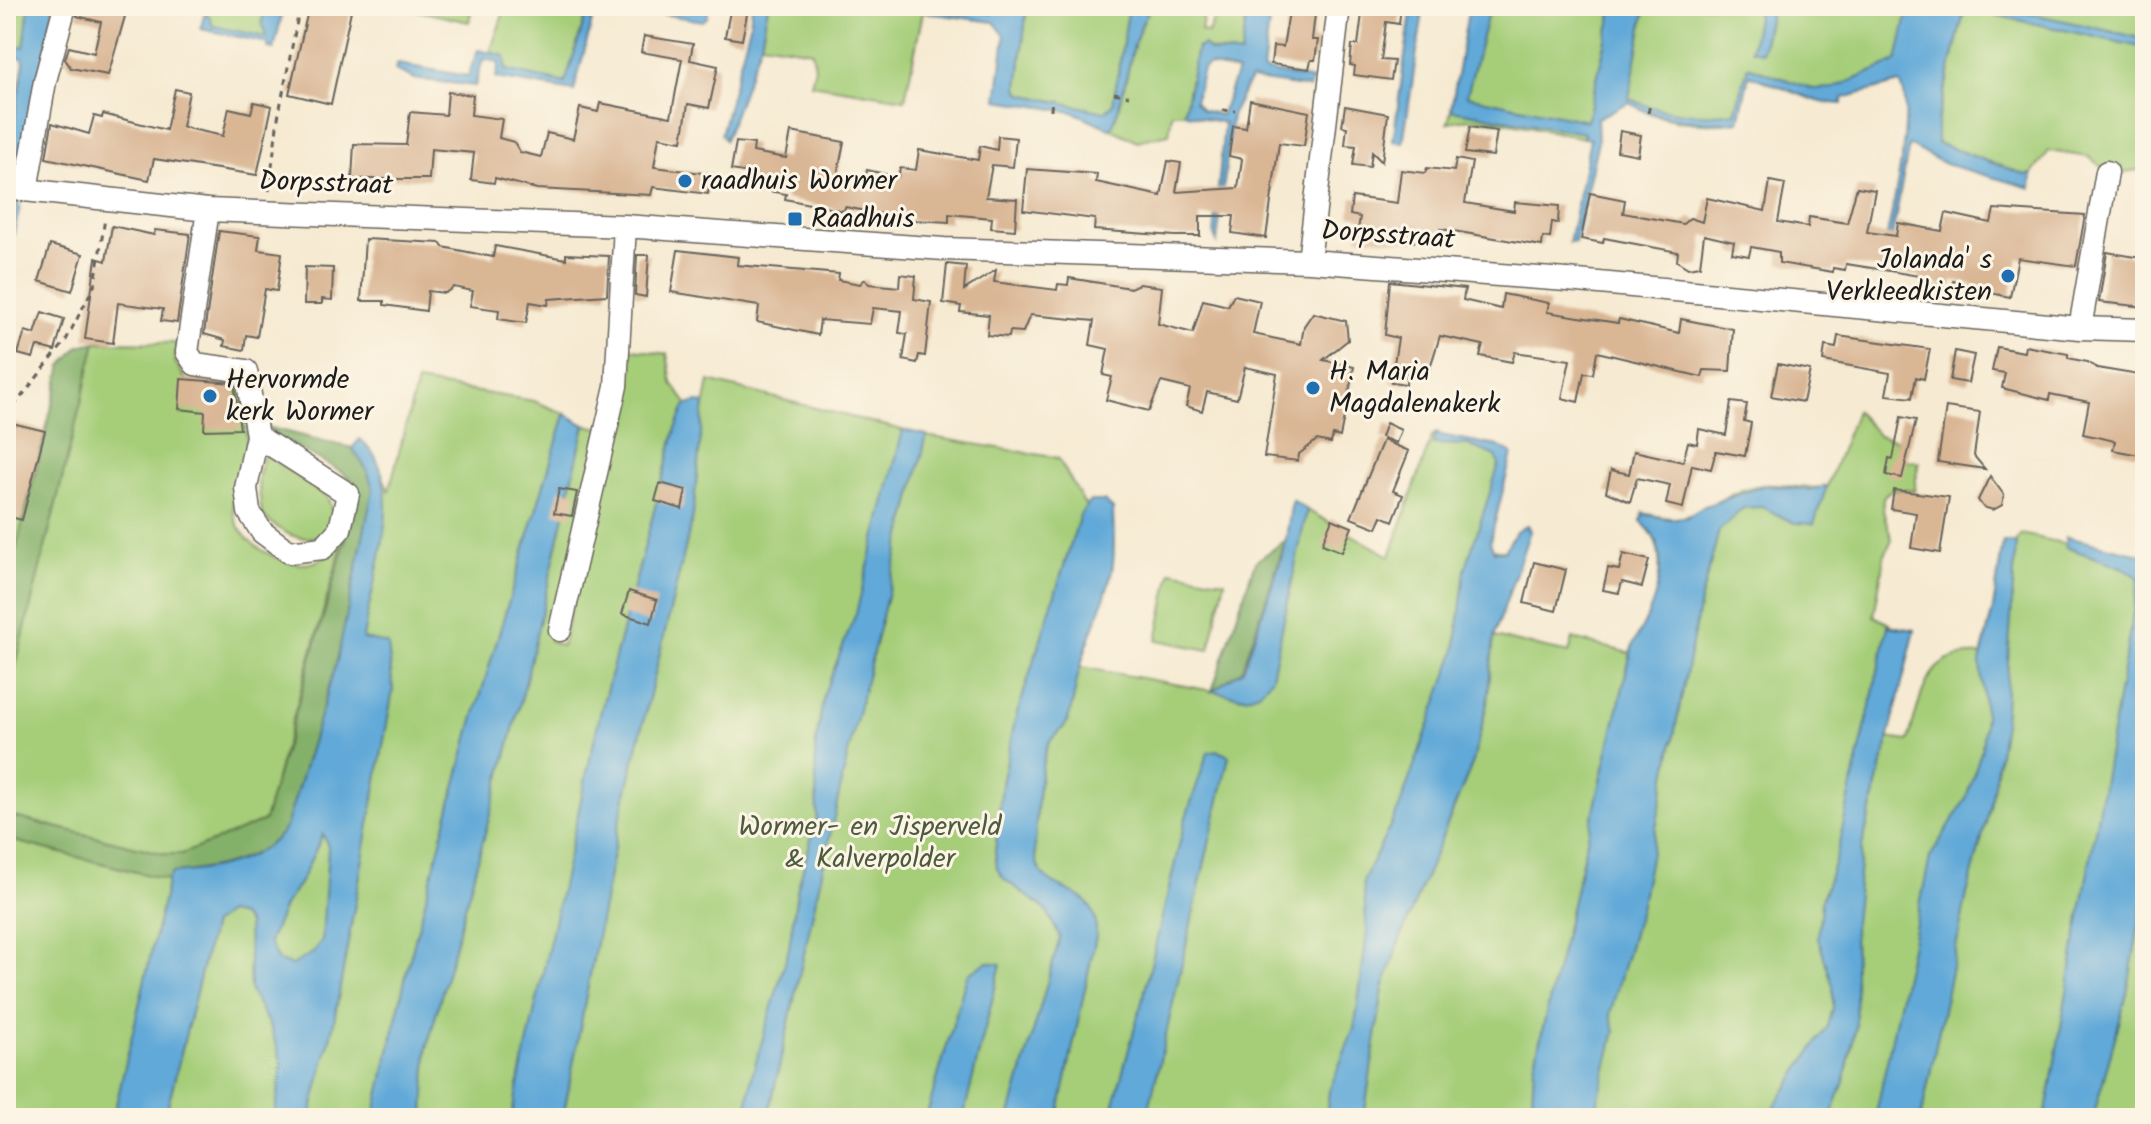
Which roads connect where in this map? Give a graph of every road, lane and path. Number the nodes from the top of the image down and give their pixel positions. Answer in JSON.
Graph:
{"nodes":[{"id":1,"x":65,"y":6,"type":"edge"},
{"id":2,"x":300,"y":6,"type":"edge"},
{"id":3,"x":654,"y":6,"type":"edge"},
{"id":4,"x":1339,"y":6,"type":"edge"},
{"id":5,"x":653,"y":12,"type":"dead end"},
{"id":6,"x":1114,"y":93,"type":"dead end"},
{"id":7,"x":1129,"y":96,"type":"dead end"},
{"id":8,"x":1052,"y":98,"type":"dead end"},
{"id":9,"x":1650,"y":105,"type":"dead end"},
{"id":10,"x":1051,"y":110,"type":"dead end"},
{"id":11,"x":1222,"y":110,"type":"dead end"},
{"id":12,"x":1235,"y":111,"type":"dead end"},
{"id":13,"x":1648,"y":113,"type":"dead end"},
{"id":14,"x":2107,"y":172,"type":"dead end"},
{"id":15,"x":19,"y":189,"type":"edge"},
{"id":16,"x":107,"y":199,"type":"junction"},
{"id":17,"x":208,"y":210,"type":"junction"},
{"id":18,"x":267,"y":213,"type":"junction"},
{"id":19,"x":625,"y":226,"type":"junction"},
{"id":20,"x":1309,"y":261,"type":"junction"},
{"id":21,"x":2080,"y":328,"type":"junction"},
{"id":22,"x":2145,"y":330,"type":"edge"},
{"id":23,"x":6,"y":416,"type":"edge"},
{"id":24,"x":257,"y":436,"type":"junction"},
{"id":25,"x":560,"y":630,"type":"dead end"}],
"edges":[{"from":1,"to":15,"type":"street"},
{"from":2,"to":18,"type":"path"},
{"from":3,"to":5,"type":"path"},
{"from":4,"to":20,"type":"street"},
{"from":6,"to":7,"type":"path"},
{"from":8,"to":10,"type":"path"},
{"from":9,"to":13,"type":"path"},
{"from":11,"to":12,"type":"path"},
{"from":14,"to":21,"type":"street"},
{"from":15,"to":16,"type":"street","name":"Dorpsstraat"},
{"from":16,"to":17,"type":"street","name":"Dorpsstraat"},
{"from":16,"to":23,"type":"path"},
{"from":17,"to":18,"type":"street","name":"Dorpsstraat"},
{"from":17,"to":24,"type":"street"},
{"from":18,"to":19,"type":"street","name":"Dorpsstraat"},
{"from":19,"to":20,"type":"street","name":"Dorpsstraat"},
{"from":19,"to":25,"type":"street"},
{"from":20,"to":21,"type":"street","name":"Dorpsstraat"},
{"from":21,"to":22,"type":"street","name":"Dorpsstraat"},
{"from":24,"to":24,"type":"street"}]}
